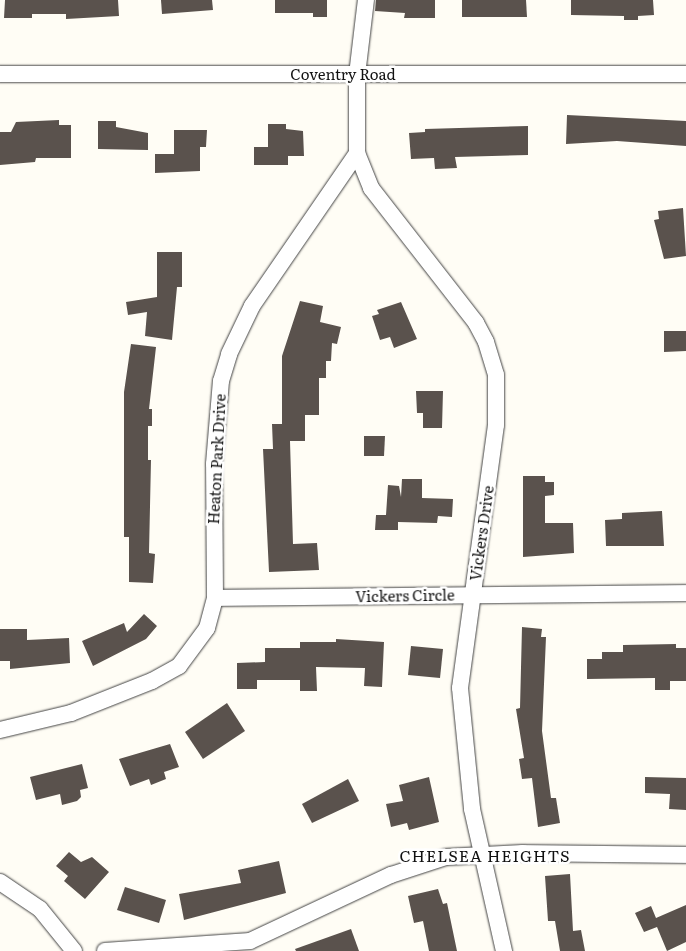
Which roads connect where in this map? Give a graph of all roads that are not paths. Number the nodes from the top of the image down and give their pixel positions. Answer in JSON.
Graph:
{"nodes":[{"id":1,"x":366,"y":0,"type":"edge"},
{"id":2,"x":0,"y":74,"type":"edge"},
{"id":3,"x":686,"y":74,"type":"edge"},
{"id":4,"x":357,"y":75,"type":"junction"},
{"id":5,"x":357,"y":153,"type":"junction"},
{"id":6,"x":686,"y":593,"type":"edge"},
{"id":7,"x":472,"y":594,"type":"junction"},
{"id":8,"x":215,"y":598,"type":"junction"},
{"id":9,"x":0,"y":730,"type":"edge"},
{"id":10,"x":482,"y":854,"type":"junction"},
{"id":11,"x":686,"y":855,"type":"edge"},
{"id":12,"x":0,"y":882,"type":"edge"},
{"id":13,"x":74,"y":951,"type":"edge"},
{"id":14,"x":105,"y":951,"type":"edge"},
{"id":15,"x":504,"y":951,"type":"edge"}],
"edges":[{"from":1,"to":4,"type":"street"},
{"from":2,"to":4,"type":"street","name":"Coventry Road"},
{"from":3,"to":4,"type":"street","name":"Coventry Road"},
{"from":4,"to":5,"type":"street"},
{"from":5,"to":7,"type":"street","name":"Vickers Drive"},
{"from":5,"to":8,"type":"street","name":"Heaton Park Drive"},
{"from":6,"to":7,"type":"street","name":"Vickers Circle"},
{"from":7,"to":8,"type":"street","name":"Vickers Circle"},
{"from":7,"to":10,"type":"street","name":"Vickers Drive"},
{"from":8,"to":9,"type":"street","name":"Heaton Park Drive"},
{"from":10,"to":11,"type":"street"},
{"from":10,"to":14,"type":"street"},
{"from":10,"to":15,"type":"street","name":"Vickers Drive"},
{"from":12,"to":13,"type":"street"}]}
